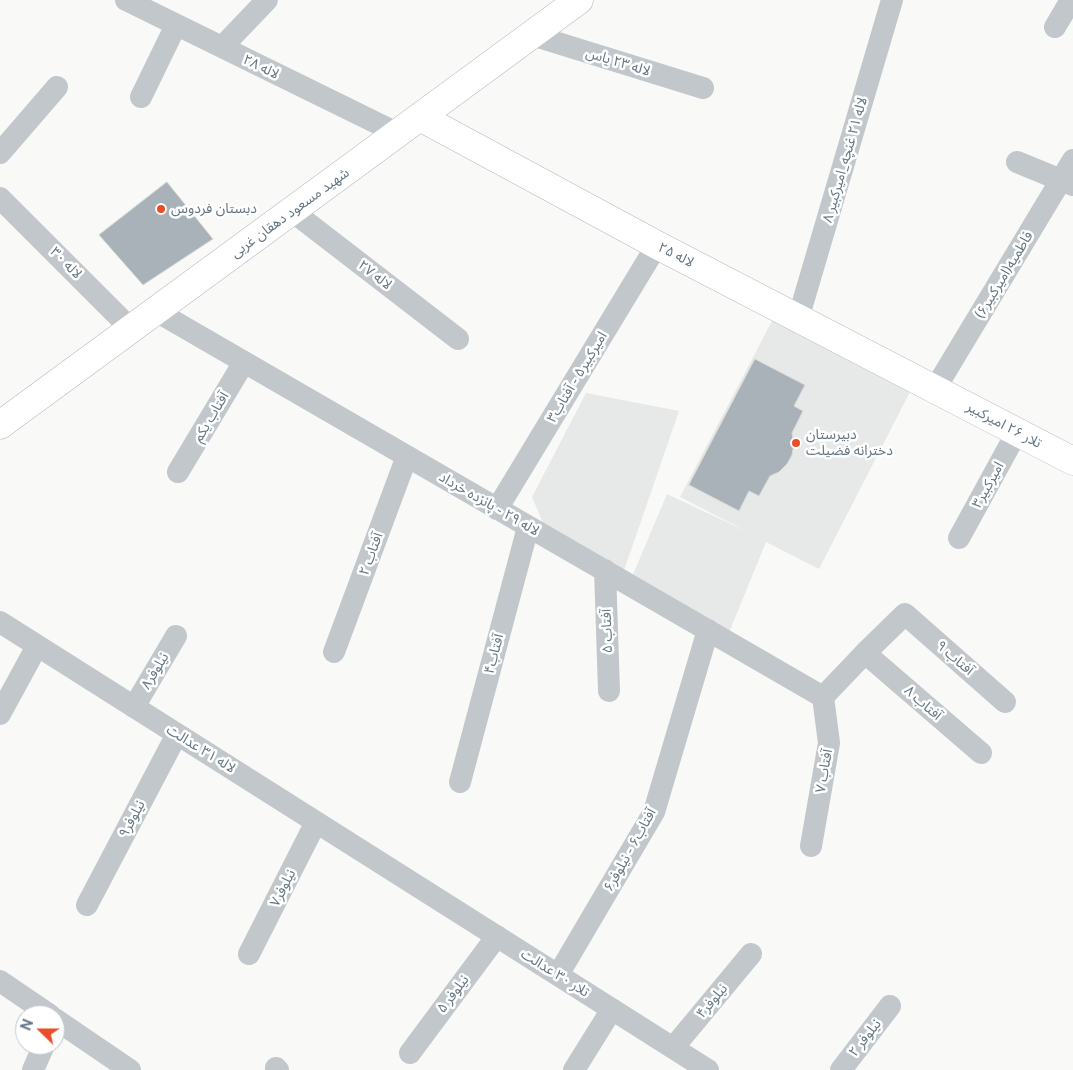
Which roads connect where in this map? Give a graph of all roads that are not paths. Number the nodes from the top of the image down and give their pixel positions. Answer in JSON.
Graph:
{"nodes":[{"id":1,"x":126,"y":0,"type":"edge"},
{"id":2,"x":267,"y":0,"type":"edge"},
{"id":3,"x":579,"y":0,"type":"edge"},
{"id":4,"x":892,"y":0,"type":"edge"},
{"id":5,"x":1071,"y":0,"type":"edge"},
{"id":6,"x":176,"y":25,"type":"junction"},
{"id":7,"x":1055,"y":27,"type":"dead end"},
{"id":8,"x":532,"y":35,"type":"junction"},
{"id":9,"x":222,"y":47,"type":"junction"},
{"id":10,"x":57,"y":87,"type":"dead end"},
{"id":11,"x":704,"y":88,"type":"dead end"},
{"id":12,"x":141,"y":97,"type":"dead end"},
{"id":13,"x":420,"y":117,"type":"junction"},
{"id":14,"x":397,"y":134,"type":"junction"},
{"id":15,"x":0,"y":153,"type":"edge"},
{"id":16,"x":1073,"y":160,"type":"edge"},
{"id":17,"x":1017,"y":162,"type":"dead end"},
{"id":18,"x":1067,"y":182,"type":"edge"},
{"id":19,"x":0,"y":198,"type":"edge"},
{"id":20,"x":292,"y":211,"type":"junction"},
{"id":21,"x":657,"y":246,"type":"junction"},
{"id":22,"x":156,"y":311,"type":"junction"},
{"id":23,"x":798,"y":319,"type":"junction"},
{"id":24,"x":131,"y":329,"type":"junction"},
{"id":25,"x":458,"y":339,"type":"dead end"},
{"id":26,"x":244,"y":362,"type":"junction"},
{"id":27,"x":935,"y":390,"type":"junction"},
{"id":28,"x":0,"y":425,"type":"edge"},
{"id":29,"x":1017,"y":432,"type":"junction"},
{"id":30,"x":407,"y":456,"type":"junction"},
{"id":31,"x":1072,"y":459,"type":"edge"},
{"id":32,"x":178,"y":472,"type":"dead end"},
{"id":33,"x":498,"y":508,"type":"junction"},
{"id":34,"x":528,"y":526,"type":"junction"},
{"id":35,"x":959,"y":538,"type":"dead end"},
{"id":36,"x":605,"y":570,"type":"junction"},
{"id":37,"x":0,"y":622,"type":"edge"},
{"id":38,"x":708,"y":630,"type":"junction"},
{"id":39,"x":176,"y":636,"type":"dead end"},
{"id":40,"x":37,"y":646,"type":"junction"},
{"id":41,"x":334,"y":652,"type":"dead end"},
{"id":42,"x":865,"y":653,"type":"junction"},
{"id":43,"x":609,"y":691,"type":"dead end"},
{"id":44,"x":823,"y":697,"type":"junction"},
{"id":45,"x":1005,"y":702,"type":"dead end"},
{"id":46,"x":134,"y":707,"type":"junction"},
{"id":47,"x":0,"y":714,"type":"edge"},
{"id":48,"x":177,"y":734,"type":"junction"},
{"id":49,"x":981,"y":753,"type":"dead end"},
{"id":50,"x":460,"y":782,"type":"dead end"},
{"id":51,"x":316,"y":822,"type":"junction"},
{"id":52,"x":811,"y":846,"type":"dead end"},
{"id":53,"x":402,"y":877,"type":"joint"},
{"id":54,"x":87,"y":904,"type":"dead end"},
{"id":55,"x":497,"y":936,"type":"junction"},
{"id":56,"x":249,"y":954,"type":"dead end"},
{"id":57,"x":751,"y":954,"type":"dead end"},
{"id":58,"x":558,"y":975,"type":"junction"},
{"id":59,"x":0,"y":981,"type":"edge"},
{"id":60,"x":35,"y":1005,"type":"edge"},
{"id":61,"x":890,"y":1006,"type":"dead end"},
{"id":62,"x":612,"y":1009,"type":"junction"},
{"id":63,"x":65,"y":1026,"type":"edge"},
{"id":64,"x":673,"y":1048,"type":"junction"},
{"id":65,"x":410,"y":1053,"type":"dead end"},
{"id":66,"x":40,"y":1055,"type":"edge"},
{"id":67,"x":33,"y":1070,"type":"edge"},
{"id":68,"x":130,"y":1070,"type":"edge"},
{"id":69,"x":574,"y":1070,"type":"edge"},
{"id":70,"x":708,"y":1070,"type":"edge"},
{"id":71,"x":841,"y":1070,"type":"edge"}],
"edges":[{"from":1,"to":6,"type":"street","name":"لاله ۲۸"},
{"from":2,"to":9,"type":"street"},
{"from":3,"to":8,"type":"main road","name":"شهید مسعود دهقان غربی"},
{"from":4,"to":23,"type":"street","name":"لاله ۲۱ غنچه_امیرکبیر ۸"},
{"from":5,"to":7,"type":"street"},
{"from":6,"to":9,"type":"street","name":"لاله ۲۸"},
{"from":6,"to":12,"type":"street"},
{"from":8,"to":11,"type":"street","name":"لاله ۲۳ یاس"},
{"from":8,"to":13,"type":"main road","name":"شهید مسعود دهقان غربی"},
{"from":9,"to":14,"type":"street","name":"لاله ۲۸"},
{"from":10,"to":15,"type":"street"},
{"from":13,"to":14,"type":"main road","name":"شهید مسعود دهقان غربی"},
{"from":13,"to":21,"type":"main road","name":"لاله ۲۵"},
{"from":14,"to":20,"type":"main road","name":"شهید مسعود دهقان غربی"},
{"from":16,"to":18,"type":"street","name":"فاطمیه(امیرکبیر۶)"},
{"from":17,"to":18,"type":"street"},
{"from":18,"to":27,"type":"street","name":"فاطمیه(امیرکبیر۶)"},
{"from":19,"to":24,"type":"street","name":"لاله ۳۰"},
{"from":20,"to":22,"type":"main road","name":"شهید مسعود دهقان غربی"},
{"from":20,"to":25,"type":"street","name":"لاله ۲۷"},
{"from":21,"to":23,"type":"main road","name":"لاله ۲۵"},
{"from":21,"to":33,"type":"street","name":"امیرکبیر۵ - آفتاب۳"},
{"from":22,"to":24,"type":"main road","name":"شهید مسعود دهقان غربی"},
{"from":22,"to":26,"type":"street","name":"لاله ۲۹ - پانزده خرداد"},
{"from":23,"to":27,"type":"main road","name":"لاله ۲۵"},
{"from":24,"to":28,"type":"main road","name":"شهید مسعود دهقان غربی"},
{"from":26,"to":30,"type":"street","name":"لاله ۲۹ - پانزده خرداد"},
{"from":26,"to":32,"type":"street","name":"آفتاب یکم"},
{"from":27,"to":29,"type":"main road","name":"تلار ۲۶ امیرکبیر"},
{"from":29,"to":31,"type":"main road","name":"تلار ۲۶ امیرکبیر"},
{"from":29,"to":35,"type":"street","name":"امیرکبیر۳"},
{"from":30,"to":33,"type":"street","name":"لاله ۲۹ - پانزده خرداد"},
{"from":30,"to":41,"type":"street","name":"آفتاب ۲"},
{"from":33,"to":34,"type":"street","name":"لاله ۲۹ - پانزده خرداد"},
{"from":34,"to":36,"type":"street","name":"لاله ۲۹ - پانزده خرداد"},
{"from":34,"to":50,"type":"street","name":"آفتاب۴"},
{"from":36,"to":38,"type":"street","name":"لاله ۲۹ - پانزده خرداد"},
{"from":36,"to":43,"type":"street","name":"آفتاب ۵"},
{"from":37,"to":40,"type":"street","name":"لاله ۳۱ عدالت"},
{"from":38,"to":44,"type":"street","name":"لاله ۲۹ - پانزده خرداد"},
{"from":38,"to":58,"type":"street","name":"آفتاب۶ - نیلوفر۶"},
{"from":39,"to":46,"type":"street","name":"نیلوفر۸"},
{"from":40,"to":46,"type":"street","name":"لاله ۳۱ عدالت"},
{"from":40,"to":47,"type":"street"},
{"from":42,"to":44,"type":"street"},
{"from":42,"to":45,"type":"street","name":"آفتاب ۹"},
{"from":42,"to":49,"type":"street","name":"آفتاب ۸"},
{"from":44,"to":52,"type":"street","name":"آفتاب ۷"},
{"from":46,"to":48,"type":"street","name":"لاله ۳۱ عدالت"},
{"from":48,"to":51,"type":"street","name":"لاله ۳۱ عدالت"},
{"from":48,"to":54,"type":"street","name":"نیلوفر۹"},
{"from":51,"to":53,"type":"street","name":"لاله ۳۱ عدالت"},
{"from":51,"to":56,"type":"street","name":"نیلوفر۷"},
{"from":53,"to":55,"type":"street","name":"تلار ۳۰ عدالت"},
{"from":55,"to":58,"type":"street","name":"تلار ۳۰ عدالت"},
{"from":55,"to":65,"type":"street","name":"نیلوفر ۵"},
{"from":57,"to":64,"type":"street","name":"نیلوفر۴"},
{"from":58,"to":62,"type":"street","name":"تلار ۳۰ عدالت"},
{"from":59,"to":60,"type":"street"},
{"from":61,"to":71,"type":"street","name":"نیلوفر ۲"},
{"from":62,"to":64,"type":"street","name":"تلار ۳۰ عدالت"},
{"from":62,"to":69,"type":"street"},
{"from":63,"to":68,"type":"street"},
{"from":64,"to":70,"type":"street","name":"تلار ۳۰ عدالت"},
{"from":66,"to":67,"type":"street"}]}
